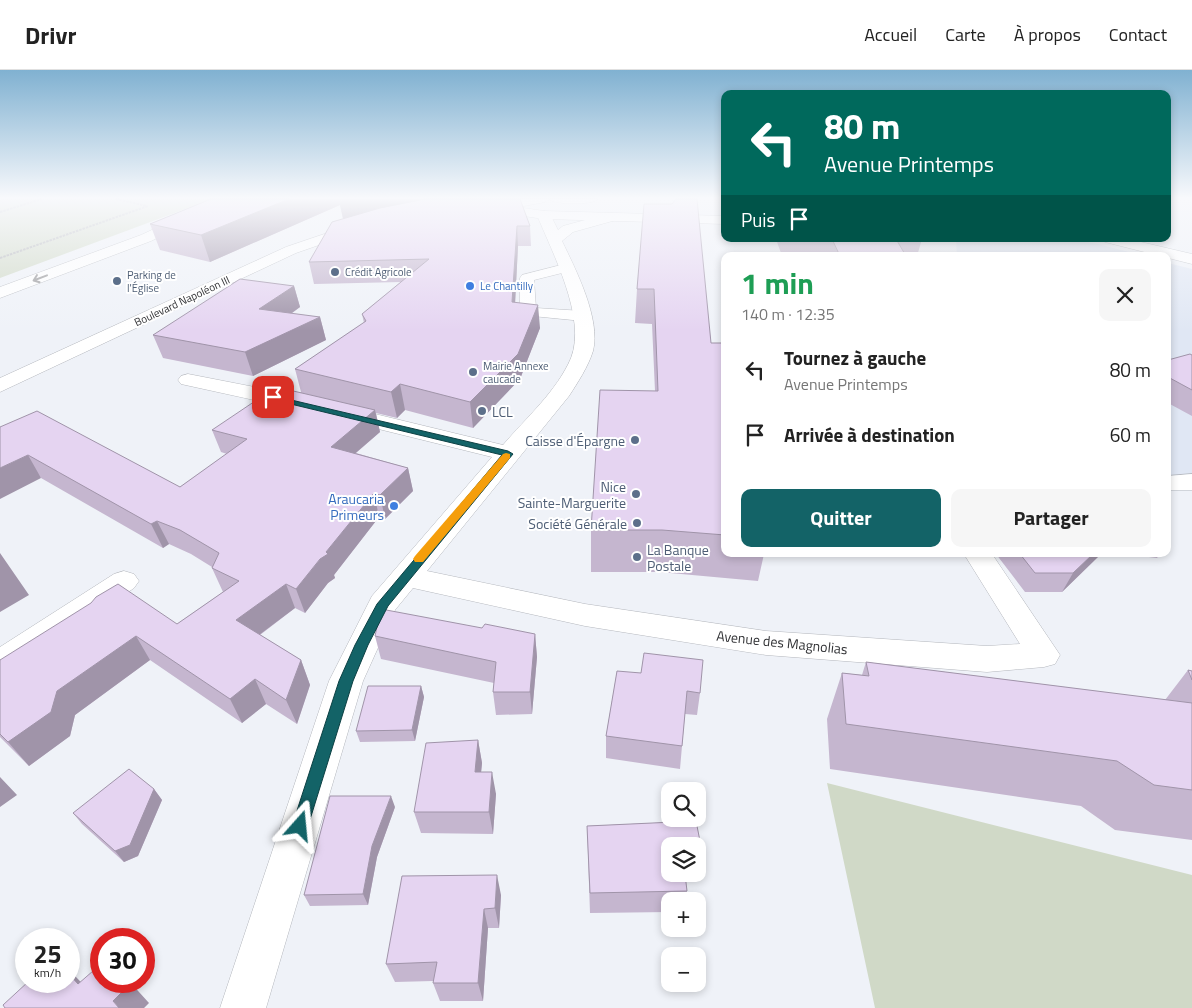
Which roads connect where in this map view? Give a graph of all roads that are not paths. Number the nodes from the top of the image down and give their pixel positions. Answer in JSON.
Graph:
{"nodes":[{"id":1,"x":133,"y":243,"type":"edge"},
{"id":2,"x":312,"y":243,"type":"edge"},
{"id":3,"x":555,"y":243,"type":"edge"},
{"id":4,"x":1125,"y":243,"type":"edge"},
{"id":5,"x":1163,"y":252,"type":"edge"},
{"id":6,"x":1171,"y":254,"type":"edge"},
{"id":7,"x":1192,"y":259,"type":"edge"},
{"id":8,"x":565,"y":268,"type":"junction"},
{"id":9,"x":0,"y":293,"type":"edge"},
{"id":10,"x":583,"y":316,"type":"junction"},
{"id":11,"x":188,"y":380,"type":"dead end"},
{"id":12,"x":0,"y":386,"type":"edge"},
{"id":13,"x":508,"y":454,"type":"junction"},
{"id":14,"x":1192,"y":482,"type":"edge"},
{"id":15,"x":1171,"y":483,"type":"edge"},
{"id":16,"x":980,"y":557,"type":"edge"},
{"id":17,"x":404,"y":576,"type":"junction"},
{"id":18,"x":124,"y":581,"type":"dead end"},
{"id":19,"x":0,"y":662,"type":"edge"},
{"id":20,"x":243,"y":1008,"type":"edge"}],
"edges":[{"from":1,"to":9,"type":"street","one_way":true},
{"from":2,"to":12,"type":"street","name":"Boulevard Napoléon III"},
{"from":3,"to":8,"type":"street"},
{"from":4,"to":5,"type":"street"},
{"from":6,"to":7,"type":"street"},
{"from":8,"to":10,"type":"street"},
{"from":8,"to":10,"type":"lane"},
{"from":10,"to":13,"type":"street"},
{"from":11,"to":13,"type":"street"},
{"from":13,"to":17,"type":"street"},
{"from":14,"to":15,"type":"street"},
{"from":16,"to":17,"type":"street","name":"Avenue des Magnolias"},
{"from":17,"to":20,"type":"street"},
{"from":18,"to":19,"type":"street"}]}
